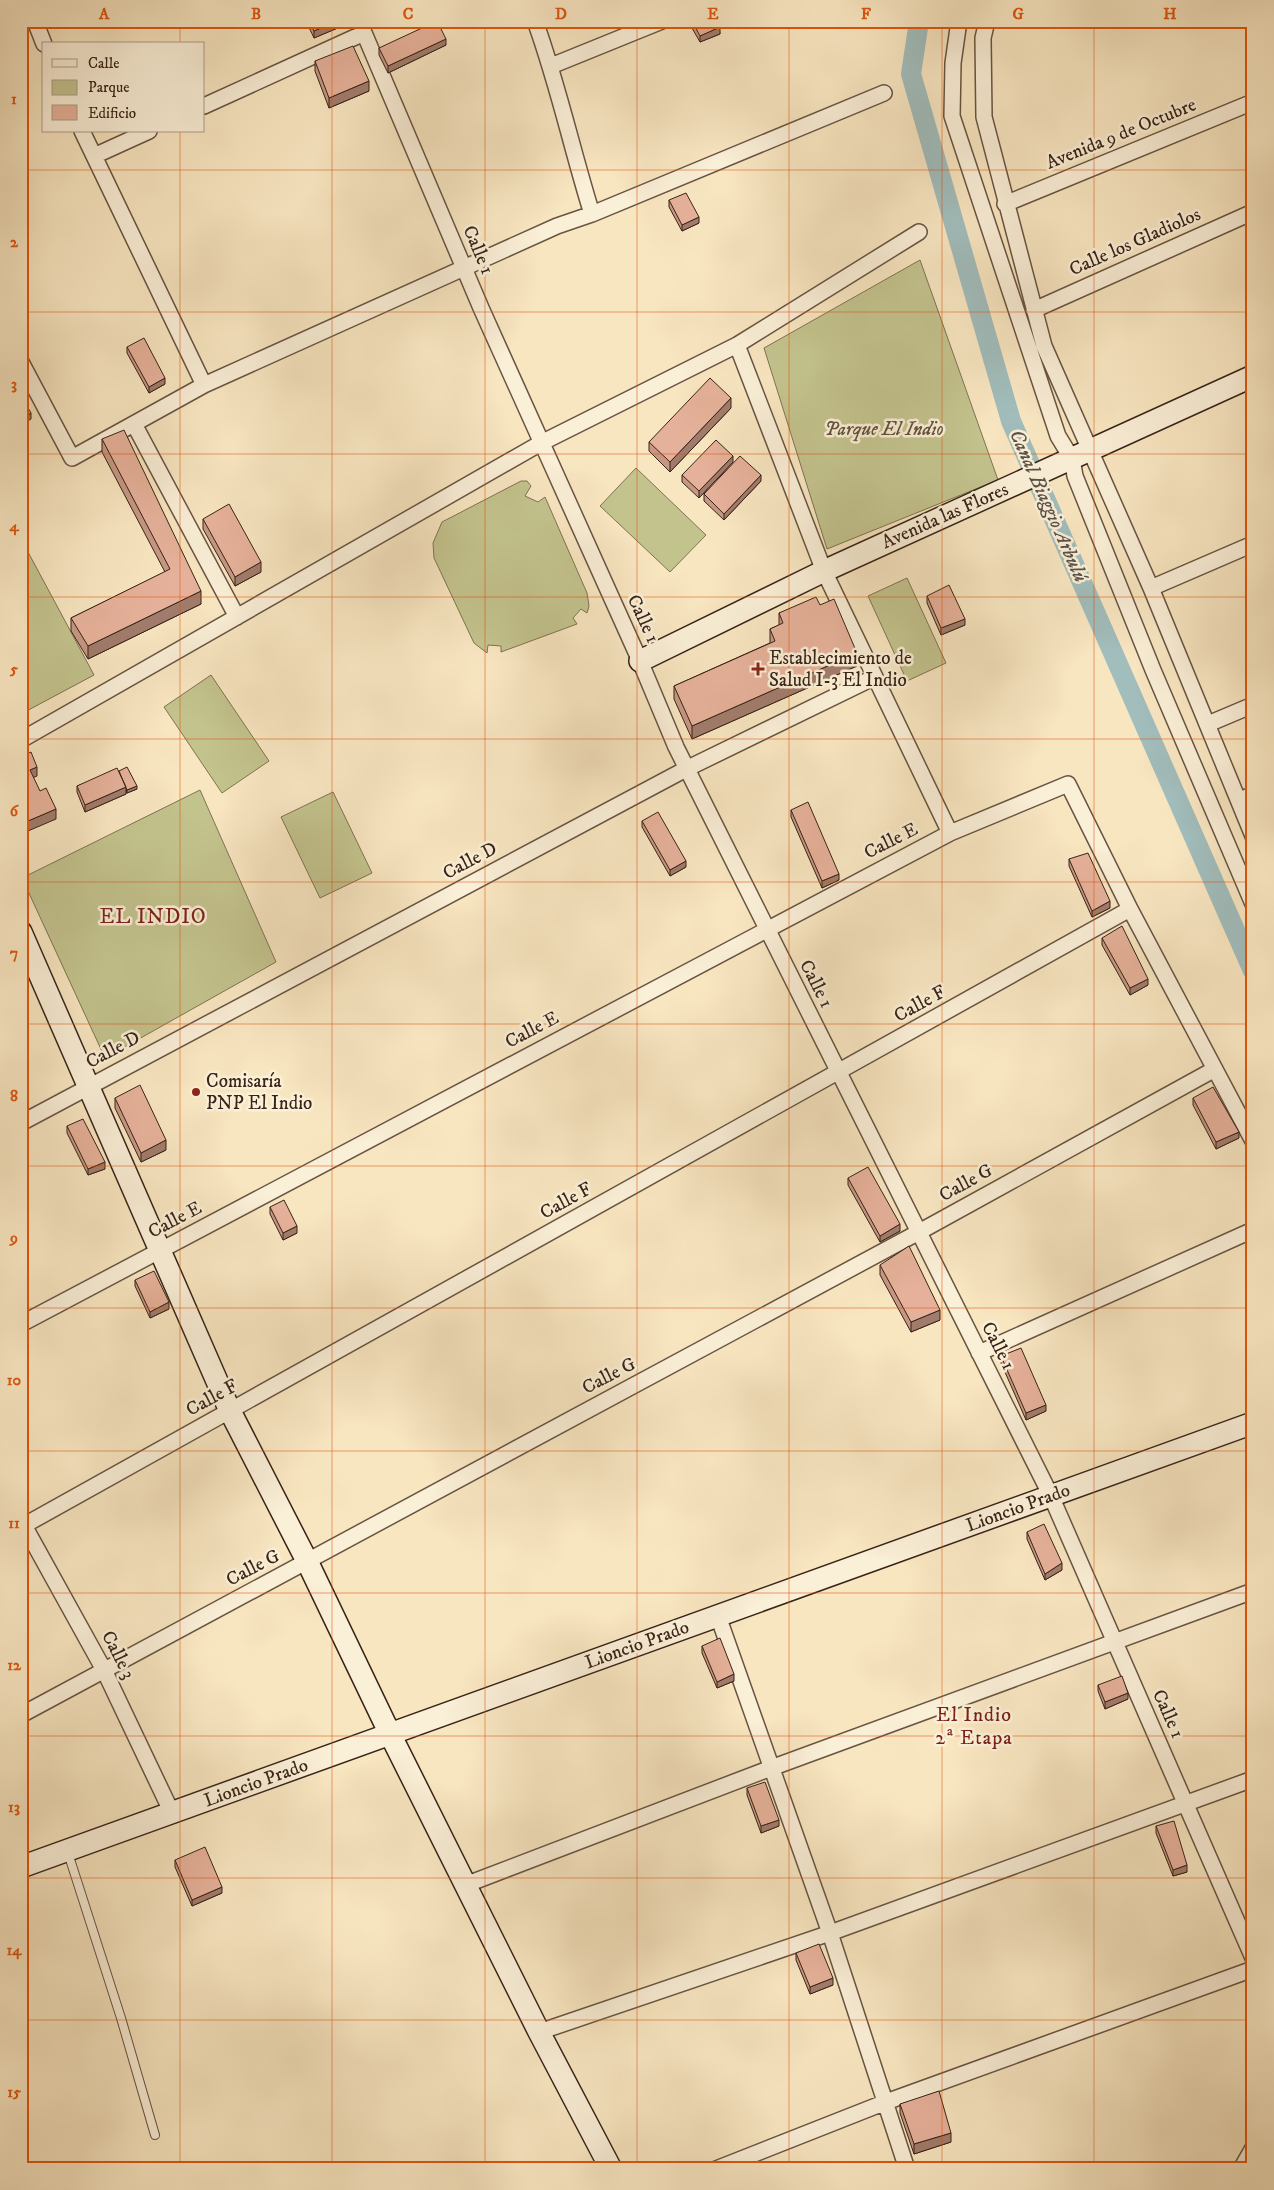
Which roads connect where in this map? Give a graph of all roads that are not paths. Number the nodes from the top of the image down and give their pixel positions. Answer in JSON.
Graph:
{"nodes":[{"id":1,"x":35,"y":21,"type":"edge"},
{"id":2,"x":535,"y":21,"type":"edge"},
{"id":3,"x":662,"y":21,"type":"edge"},
{"id":4,"x":959,"y":21,"type":"edge"},
{"id":5,"x":987,"y":21,"type":"edge"},
{"id":6,"x":361,"y":27,"type":"edge"},
{"id":7,"x":43,"y":42,"type":"edge"},
{"id":8,"x":551,"y":66,"type":"junction"},
{"id":9,"x":884,"y":93,"type":"dead end"},
{"id":10,"x":1253,"y":102,"type":"edge"},
{"id":11,"x":205,"y":105,"type":"edge"},
{"id":12,"x":82,"y":132,"type":"edge"},
{"id":13,"x":147,"y":132,"type":"edge"},
{"id":14,"x":94,"y":156,"type":"junction"},
{"id":15,"x":1005,"y":204,"type":"junction"},
{"id":16,"x":1253,"y":212,"type":"edge"},
{"id":17,"x":592,"y":214,"type":"junction"},
{"id":18,"x":919,"y":232,"type":"dead end"},
{"id":19,"x":464,"y":268,"type":"junction"},
{"id":20,"x":1034,"y":310,"type":"junction"},
{"id":21,"x":737,"y":345,"type":"junction"},
{"id":22,"x":21,"y":362,"type":"edge"},
{"id":23,"x":1253,"y":376,"type":"edge"},
{"id":24,"x":204,"y":385,"type":"junction"},
{"id":25,"x":134,"y":424,"type":"junction"},
{"id":26,"x":541,"y":444,"type":"junction"},
{"id":27,"x":1074,"y":458,"type":"junction"},
{"id":28,"x":1253,"y":544,"type":"edge"},
{"id":29,"x":824,"y":570,"type":"junction"},
{"id":30,"x":1151,"y":588,"type":"junction"},
{"id":31,"x":237,"y":617,"type":"junction"},
{"id":32,"x":640,"y":661,"type":"junction"},
{"id":33,"x":875,"y":677,"type":"junction"},
{"id":34,"x":1253,"y":705,"type":"edge"},
{"id":35,"x":1208,"y":724,"type":"junction"},
{"id":36,"x":21,"y":740,"type":"edge"},
{"id":37,"x":686,"y":769,"type":"junction"},
{"id":38,"x":1253,"y":794,"type":"edge"},
{"id":39,"x":1238,"y":800,"type":"junction"},
{"id":40,"x":950,"y":833,"type":"junction"},
{"id":41,"x":1253,"y":836,"type":"edge"},
{"id":42,"x":1253,"y":904,"type":"edge"},
{"id":43,"x":1130,"y":909,"type":"junction"},
{"id":44,"x":766,"y":928,"type":"junction"},
{"id":45,"x":23,"y":939,"type":"edge"},
{"id":46,"x":1215,"y":1069,"type":"junction"},
{"id":47,"x":838,"y":1072,"type":"junction"},
{"id":48,"x":88,"y":1086,"type":"junction"},
{"id":49,"x":21,"y":1123,"type":"edge"},
{"id":50,"x":1253,"y":1141,"type":"edge"},
{"id":51,"x":1253,"y":1230,"type":"edge"},
{"id":52,"x":918,"y":1232,"type":"junction"},
{"id":53,"x":160,"y":1251,"type":"junction"},
{"id":54,"x":21,"y":1324,"type":"edge"},
{"id":55,"x":979,"y":1353,"type":"junction"},
{"id":56,"x":230,"y":1411,"type":"junction"},
{"id":57,"x":1253,"y":1423,"type":"edge"},
{"id":58,"x":1051,"y":1496,"type":"junction"},
{"id":59,"x":22,"y":1524,"type":"edge"},
{"id":60,"x":307,"y":1561,"type":"junction"},
{"id":61,"x":1253,"y":1591,"type":"edge"},
{"id":62,"x":718,"y":1616,"type":"junction"},
{"id":63,"x":1114,"y":1641,"type":"junction"},
{"id":64,"x":104,"y":1670,"type":"junction"},
{"id":65,"x":21,"y":1715,"type":"edge"},
{"id":66,"x":390,"y":1734,"type":"junction"},
{"id":67,"x":771,"y":1768,"type":"junction"},
{"id":68,"x":1253,"y":1780,"type":"edge"},
{"id":69,"x":1185,"y":1803,"type":"junction"},
{"id":70,"x":172,"y":1813,"type":"junction"},
{"id":71,"x":68,"y":1851,"type":"junction"},
{"id":72,"x":21,"y":1867,"type":"edge"},
{"id":73,"x":466,"y":1885,"type":"junction"},
{"id":74,"x":830,"y":1933,"type":"junction"},
{"id":75,"x":1253,"y":1958,"type":"edge"},
{"id":76,"x":1253,"y":1969,"type":"edge"},
{"id":77,"x":539,"y":2032,"type":"junction"},
{"id":78,"x":886,"y":2102,"type":"junction"},
{"id":79,"x":155,"y":2136,"type":"dead end"},
{"id":80,"x":1253,"y":2148,"type":"edge"},
{"id":81,"x":611,"y":2169,"type":"edge"},
{"id":82,"x":716,"y":2169,"type":"edge"},
{"id":83,"x":907,"y":2169,"type":"edge"},
{"id":84,"x":1241,"y":2169,"type":"edge"}],
"edges":[{"from":1,"to":7,"type":"street"},
{"from":2,"to":8,"type":"street"},
{"from":3,"to":8,"type":"street"},
{"from":4,"to":27,"type":"street"},
{"from":5,"to":15,"type":"street"},
{"from":6,"to":11,"type":"street"},
{"from":6,"to":19,"type":"street","name":"Calle 1"},
{"from":8,"to":17,"type":"street"},
{"from":9,"to":17,"type":"street"},
{"from":10,"to":15,"type":"street","name":"Avenida 9 de Octubre"},
{"from":12,"to":14,"type":"street"},
{"from":13,"to":14,"type":"street"},
{"from":14,"to":24,"type":"street"},
{"from":15,"to":20,"type":"street"},
{"from":16,"to":20,"type":"street","name":"Calle los Gladiolos"},
{"from":17,"to":19,"type":"street"},
{"from":18,"to":21,"type":"street"},
{"from":19,"to":24,"type":"street"},
{"from":19,"to":26,"type":"street","name":"Calle 1"},
{"from":20,"to":27,"type":"street"},
{"from":21,"to":26,"type":"street"},
{"from":21,"to":29,"type":"street"},
{"from":22,"to":25,"type":"street"},
{"from":23,"to":27,"type":"street","name":"Avenida las Flores"},
{"from":24,"to":25,"type":"street"},
{"from":25,"to":31,"type":"street"},
{"from":26,"to":31,"type":"street"},
{"from":26,"to":32,"type":"street","name":"Calle 1"},
{"from":27,"to":29,"type":"street","name":"Avenida las Flores"},
{"from":27,"to":30,"type":"street"},
{"from":27,"to":42,"type":"street"},
{"from":28,"to":30,"type":"street"},
{"from":29,"to":32,"type":"street","name":"Avenida las Flores"},
{"from":29,"to":33,"type":"street"},
{"from":30,"to":35,"type":"street"},
{"from":31,"to":36,"type":"street"},
{"from":32,"to":37,"type":"street","name":"Calle 1"},
{"from":33,"to":37,"type":"street","name":"Calle D"},
{"from":33,"to":40,"type":"street"},
{"from":34,"to":35,"type":"street"},
{"from":35,"to":39,"type":"street"},
{"from":37,"to":44,"type":"street","name":"Calle 1"},
{"from":37,"to":48,"type":"street","name":"Calle D"},
{"from":38,"to":39,"type":"street"},
{"from":39,"to":41,"type":"street"},
{"from":40,"to":43,"type":"street","name":"Calle E"},
{"from":40,"to":44,"type":"street","name":"Calle E"},
{"from":43,"to":46,"type":"street"},
{"from":43,"to":47,"type":"street","name":"Calle F"},
{"from":44,"to":47,"type":"street","name":"Calle 1"},
{"from":44,"to":53,"type":"street","name":"Calle E"},
{"from":45,"to":48,"type":"street"},
{"from":46,"to":50,"type":"street"},
{"from":46,"to":52,"type":"street","name":"Calle G"},
{"from":47,"to":52,"type":"street","name":"Calle 1"},
{"from":47,"to":56,"type":"street","name":"Calle F"},
{"from":48,"to":49,"type":"street","name":"Calle D"},
{"from":48,"to":53,"type":"street"},
{"from":51,"to":55,"type":"street"},
{"from":52,"to":55,"type":"street","name":"Calle 1"},
{"from":52,"to":60,"type":"street","name":"Calle G"},
{"from":53,"to":54,"type":"street","name":"Calle E"},
{"from":53,"to":56,"type":"street"},
{"from":55,"to":58,"type":"street","name":"Calle 1"},
{"from":56,"to":59,"type":"street","name":"Calle F"},
{"from":56,"to":60,"type":"street"},
{"from":57,"to":58,"type":"street","name":"Lioncio Prado"},
{"from":58,"to":62,"type":"street","name":"Lioncio Prado"},
{"from":58,"to":63,"type":"street","name":"Calle 1"},
{"from":59,"to":64,"type":"street","name":"Calle 3"},
{"from":60,"to":64,"type":"street","name":"Calle G"},
{"from":60,"to":66,"type":"street"},
{"from":61,"to":63,"type":"street"},
{"from":62,"to":66,"type":"street","name":"Lioncio Prado"},
{"from":62,"to":67,"type":"street"},
{"from":63,"to":67,"type":"street"},
{"from":63,"to":69,"type":"street","name":"Calle 1"},
{"from":64,"to":65,"type":"street","name":"Calle G"},
{"from":64,"to":70,"type":"street","name":"Calle 3"},
{"from":66,"to":70,"type":"street","name":"Lioncio Prado"},
{"from":66,"to":73,"type":"street"},
{"from":67,"to":73,"type":"street"},
{"from":67,"to":74,"type":"street"},
{"from":68,"to":69,"type":"street"},
{"from":69,"to":74,"type":"street"},
{"from":69,"to":75,"type":"street","name":"Calle 1"},
{"from":70,"to":71,"type":"street","name":"Lioncio Prado"},
{"from":71,"to":72,"type":"street","name":"Lioncio Prado"},
{"from":71,"to":79,"type":"lane"},
{"from":73,"to":77,"type":"street"},
{"from":74,"to":77,"type":"street"},
{"from":74,"to":78,"type":"street"},
{"from":76,"to":78,"type":"street"},
{"from":77,"to":81,"type":"street"},
{"from":78,"to":82,"type":"street"},
{"from":78,"to":83,"type":"street"},
{"from":80,"to":84,"type":"street"}]}
